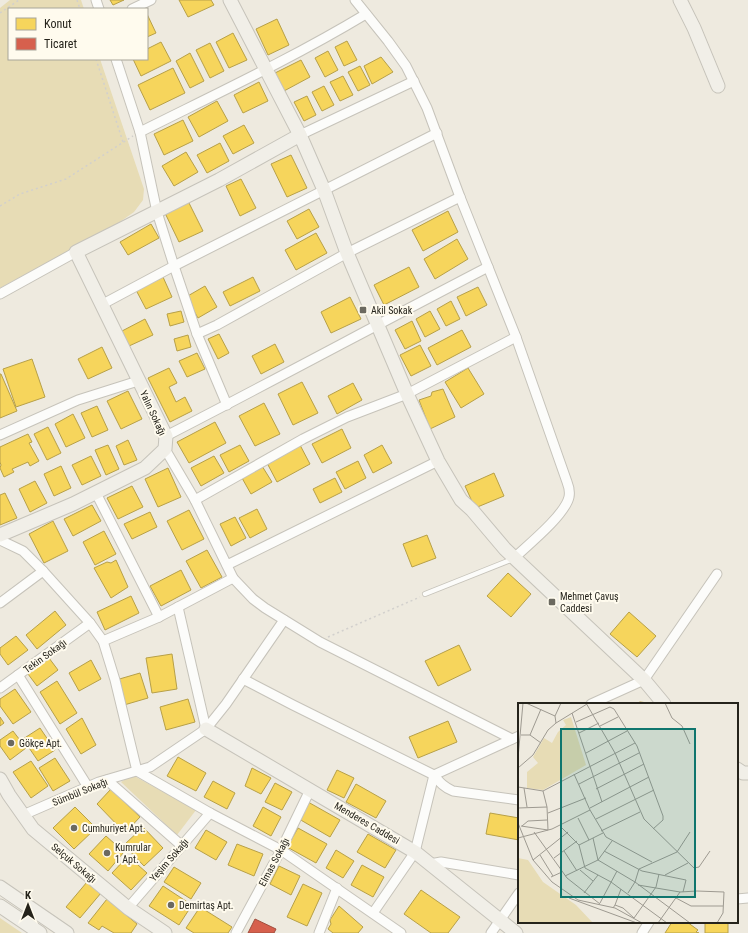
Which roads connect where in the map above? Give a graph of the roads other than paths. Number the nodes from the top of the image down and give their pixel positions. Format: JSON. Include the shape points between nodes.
{"nodes":[{"id":1,"x":151,"y":0,"type":"edge"},
{"id":2,"x":230,"y":0,"type":"edge"},
{"id":3,"x":355,"y":0,"type":"edge"},
{"id":4,"x":680,"y":0,"type":"edge"},
{"id":5,"x":134,"y":8,"type":"edge"},
{"id":6,"x":366,"y":14,"type":"junction"},
{"id":7,"x":116,"y":60,"type":"edge"},
{"id":8,"x":267,"y":70,"type":"junction"},
{"id":9,"x":414,"y":81,"type":"junction"},
{"id":10,"x":718,"y":86,"type":"dead end"},
{"id":11,"x":140,"y":132,"type":"junction"},
{"id":12,"x":437,"y":133,"type":"junction"},
{"id":13,"x":300,"y":135,"type":"junction"},
{"id":14,"x":324,"y":190,"type":"junction"},
{"id":15,"x":460,"y":197,"type":"junction"},
{"id":16,"x":157,"y":212,"type":"junction"},
{"id":17,"x":76,"y":252,"type":"junction"},
{"id":18,"x":347,"y":253,"type":"junction"},
{"id":19,"x":174,"y":266,"type":"junction"},
{"id":20,"x":488,"y":267,"type":"junction"},
{"id":21,"x":0,"y":294,"type":"edge"},
{"id":22,"x":101,"y":305,"type":"junction"},
{"id":23,"x":377,"y":324,"type":"junction"},
{"id":24,"x":196,"y":334,"type":"junction"},
{"id":25,"x":516,"y":337,"type":"junction"},
{"id":26,"x":138,"y":381,"type":"junction"},
{"id":27,"x":407,"y":394,"type":"junction"},
{"id":28,"x":227,"y":404,"type":"junction"},
{"id":29,"x":0,"y":435,"type":"edge"},
{"id":30,"x":165,"y":443,"type":"junction"},
{"id":31,"x":438,"y":461,"type":"junction"},
{"id":32,"x":96,"y":493,"type":"junction"},
{"id":33,"x":195,"y":500,"type":"junction"},
{"id":34,"x":0,"y":535,"type":"edge"},
{"id":35,"x":0,"y":540,"type":"edge"},
{"id":36,"x":514,"y":558,"type":"junction"},
{"id":37,"x":227,"y":566,"type":"junction"},
{"id":38,"x":43,"y":571,"type":"junction"},
{"id":39,"x":717,"y":574,"type":"dead end"},
{"id":40,"x":233,"y":578,"type":"junction"},
{"id":41,"x":425,"y":594,"type":"road end"},
{"id":42,"x":0,"y":603,"type":"edge"},
{"id":43,"x":178,"y":607,"type":"junction"},
{"id":44,"x":158,"y":617,"type":"junction"},
{"id":45,"x":284,"y":620,"type":"junction"},
{"id":46,"x":90,"y":623,"type":"junction"},
{"id":47,"x":102,"y":641,"type":"junction"},
{"id":48,"x":18,"y":675,"type":"junction"},
{"id":49,"x":243,"y":679,"type":"junction"},
{"id":50,"x":644,"y":680,"type":"junction"},
{"id":51,"x":0,"y":688,"type":"edge"},
{"id":52,"x":593,"y":703,"type":"edge"},
{"id":53,"x":663,"y":703,"type":"edge"},
{"id":54,"x":206,"y":729,"type":"junction"},
{"id":55,"x":515,"y":738,"type":"edge"},
{"id":56,"x":738,"y":770,"type":"edge"},
{"id":57,"x":137,"y":771,"type":"junction"},
{"id":58,"x":748,"y":772,"type":"edge"},
{"id":59,"x":434,"y":775,"type":"junction"},
{"id":60,"x":0,"y":779,"type":"edge"},
{"id":61,"x":107,"y":780,"type":"junction"},
{"id":62,"x":88,"y":787,"type":"junction"},
{"id":63,"x":310,"y":790,"type":"junction"},
{"id":64,"x":4,"y":796,"type":"edge"},
{"id":65,"x":518,"y":800,"type":"edge"},
{"id":66,"x":210,"y":813,"type":"junction"},
{"id":67,"x":24,"y":815,"type":"junction"},
{"id":68,"x":182,"y":846,"type":"junction"},
{"id":69,"x":281,"y":850,"type":"junction"},
{"id":70,"x":415,"y":852,"type":"junction"},
{"id":71,"x":430,"y":864,"type":"junction"},
{"id":72,"x":518,"y":875,"type":"edge"},
{"id":73,"x":0,"y":887,"type":"edge"},
{"id":74,"x":337,"y":888,"type":"junction"},
{"id":75,"x":518,"y":894,"type":"edge"},
{"id":76,"x":748,"y":898,"type":"edge"},
{"id":77,"x":738,"y":899,"type":"edge"},
{"id":78,"x":0,"y":906,"type":"edge"},
{"id":79,"x":128,"y":908,"type":"junction"},
{"id":80,"x":373,"y":913,"type":"junction"},
{"id":81,"x":500,"y":921,"type":"junction"},
{"id":82,"x":648,"y":923,"type":"edge"},
{"id":83,"x":40,"y":933,"type":"edge"},
{"id":84,"x":67,"y":933,"type":"edge"},
{"id":85,"x":165,"y":933,"type":"edge"},
{"id":86,"x":236,"y":933,"type":"edge"},
{"id":87,"x":319,"y":933,"type":"edge"},
{"id":88,"x":401,"y":933,"type":"edge"},
{"id":89,"x":491,"y":933,"type":"edge"},
{"id":90,"x":516,"y":933,"type":"edge"},
{"id":91,"x":642,"y":933,"type":"edge"}],
"edges":[{"from":1,"to":5,"type":"street"},
{"from":2,"to":8,"type":"street"},
{"from":3,"to":6,"type":"street"},
{"from":4,"to":10,"type":"street"},
{"from":6,"to":8,"type":"street"},
{"from":6,"to":9,"type":"street","via":[[406,66]]},
{"from":7,"to":11,"type":"street"},
{"from":8,"to":11,"type":"street"},
{"from":8,"to":13,"type":"street"},
{"from":9,"to":12,"type":"street"},
{"from":9,"to":13,"type":"street"},
{"from":11,"to":16,"type":"street"},
{"from":12,"to":14,"type":"street"},
{"from":12,"to":15,"type":"street"},
{"from":13,"to":14,"type":"street"},
{"from":13,"to":16,"type":"street"},
{"from":14,"to":18,"type":"street"},
{"from":14,"to":19,"type":"street"},
{"from":15,"to":18,"type":"street"},
{"from":15,"to":20,"type":"street"},
{"from":16,"to":17,"type":"street"},
{"from":16,"to":19,"type":"street"},
{"from":17,"to":21,"type":"street"},
{"from":17,"to":22,"type":"street","name":"Yalın Sokağı"},
{"from":18,"to":23,"type":"street"},
{"from":18,"to":24,"type":"street"},
{"from":19,"to":22,"type":"street"},
{"from":19,"to":24,"type":"street"},
{"from":20,"to":23,"type":"street"},
{"from":20,"to":25,"type":"street"},
{"from":22,"to":26,"type":"street","name":"Yalın Sokağı"},
{"from":23,"to":27,"type":"street"},
{"from":23,"to":28,"type":"street"},
{"from":24,"to":28,"type":"street"},
{"from":25,"to":27,"type":"street"},
{"from":25,"to":36,"type":"street","via":[[569,489],[569,497],[566,505],[550,524]]},
{"from":26,"to":29,"type":"street","via":[[78,400]]},
{"from":26,"to":30,"type":"street","name":"Yalın Sokağı"},
{"from":27,"to":31,"type":"street"},
{"from":27,"to":33,"type":"street","via":[[347,417]]},
{"from":28,"to":30,"type":"street"},
{"from":30,"to":32,"type":"street","name":"Yalın Sokağı","via":[[145,468]]},
{"from":30,"to":33,"type":"street"},
{"from":31,"to":36,"type":"street","via":[[461,500]]},
{"from":31,"to":37,"type":"street"},
{"from":32,"to":34,"type":"street","name":"Yalın Sokağı"},
{"from":32,"to":44,"type":"street"},
{"from":33,"to":37,"type":"street"},
{"from":35,"to":38,"type":"street","via":[[23,551]]},
{"from":36,"to":41,"type":"lane"},
{"from":36,"to":50,"type":"street"},
{"from":37,"to":40,"type":"street"},
{"from":38,"to":42,"type":"street"},
{"from":38,"to":46,"type":"street"},
{"from":39,"to":50,"type":"street"},
{"from":40,"to":43,"type":"street"},
{"from":40,"to":45,"type":"street","via":[[253,599]]},
{"from":43,"to":44,"type":"street"},
{"from":43,"to":54,"type":"street"},
{"from":44,"to":47,"type":"street"},
{"from":45,"to":49,"type":"street","name":"Sümbül Sokağı"},
{"from":45,"to":55,"type":"street","via":[[320,642]]},
{"from":46,"to":47,"type":"street"},
{"from":46,"to":48,"type":"street","name":"Tekin Sokağı"},
{"from":47,"to":57,"type":"street","via":[[115,680]]},
{"from":48,"to":51,"type":"street","name":"Tekin Sokağı"},
{"from":48,"to":62,"type":"street"},
{"from":49,"to":54,"type":"street","name":"Sümbül Sokağı"},
{"from":49,"to":59,"type":"street"},
{"from":50,"to":52,"type":"street"},
{"from":50,"to":53,"type":"street"},
{"from":54,"to":57,"type":"street","name":"Sümbül Sokağı","via":[[150,767]]},
{"from":54,"to":63,"type":"street","name":"Menderes Caddesi"},
{"from":55,"to":59,"type":"street"},
{"from":56,"to":58,"type":"street","via":[[743,773]]},
{"from":57,"to":61,"type":"street","name":"Sümbül Sokağı"},
{"from":57,"to":66,"type":"street"},
{"from":59,"to":65,"type":"street","via":[[440,784],[453,791]]},
{"from":59,"to":70,"type":"street"},
{"from":60,"to":64,"type":"street","name":"Selçuk Sokağı"},
{"from":61,"to":62,"type":"street","name":"Sümbül Sokağı"},
{"from":61,"to":68,"type":"street"},
{"from":62,"to":67,"type":"street","name":"Sümbül Sokağı"},
{"from":63,"to":69,"type":"street","name":"Elmas Sokağı"},
{"from":63,"to":70,"type":"street","name":"Menderes Caddesi"},
{"from":64,"to":67,"type":"street","name":"Selçuk Sokağı"},
{"from":66,"to":68,"type":"street","name":"Yeşim Sokağı"},
{"from":66,"to":69,"type":"street"},
{"from":67,"to":79,"type":"street","name":"Selçuk Sokağı","via":[[33,829]]},
{"from":68,"to":79,"type":"street","name":"Yeşim Sokağı"},
{"from":69,"to":74,"type":"street"},
{"from":69,"to":86,"type":"street","name":"Elmas Sokağı"},
{"from":70,"to":71,"type":"street","name":"Menderes Caddesi"},
{"from":70,"to":80,"type":"street"},
{"from":71,"to":72,"type":"street","via":[[441,862]]},
{"from":71,"to":81,"type":"street","name":"Menderes Caddesi"},
{"from":73,"to":84,"type":"street"},
{"from":74,"to":80,"type":"street"},
{"from":74,"to":87,"type":"street"},
{"from":75,"to":81,"type":"street"},
{"from":76,"to":77,"type":"street"},
{"from":78,"to":83,"type":"street"},
{"from":79,"to":85,"type":"street","name":"Selçuk Sokağı"},
{"from":80,"to":88,"type":"street"},
{"from":81,"to":89,"type":"street"},
{"from":81,"to":90,"type":"street","name":"Menderes Caddesi"},
{"from":82,"to":91,"type":"street"}]}
